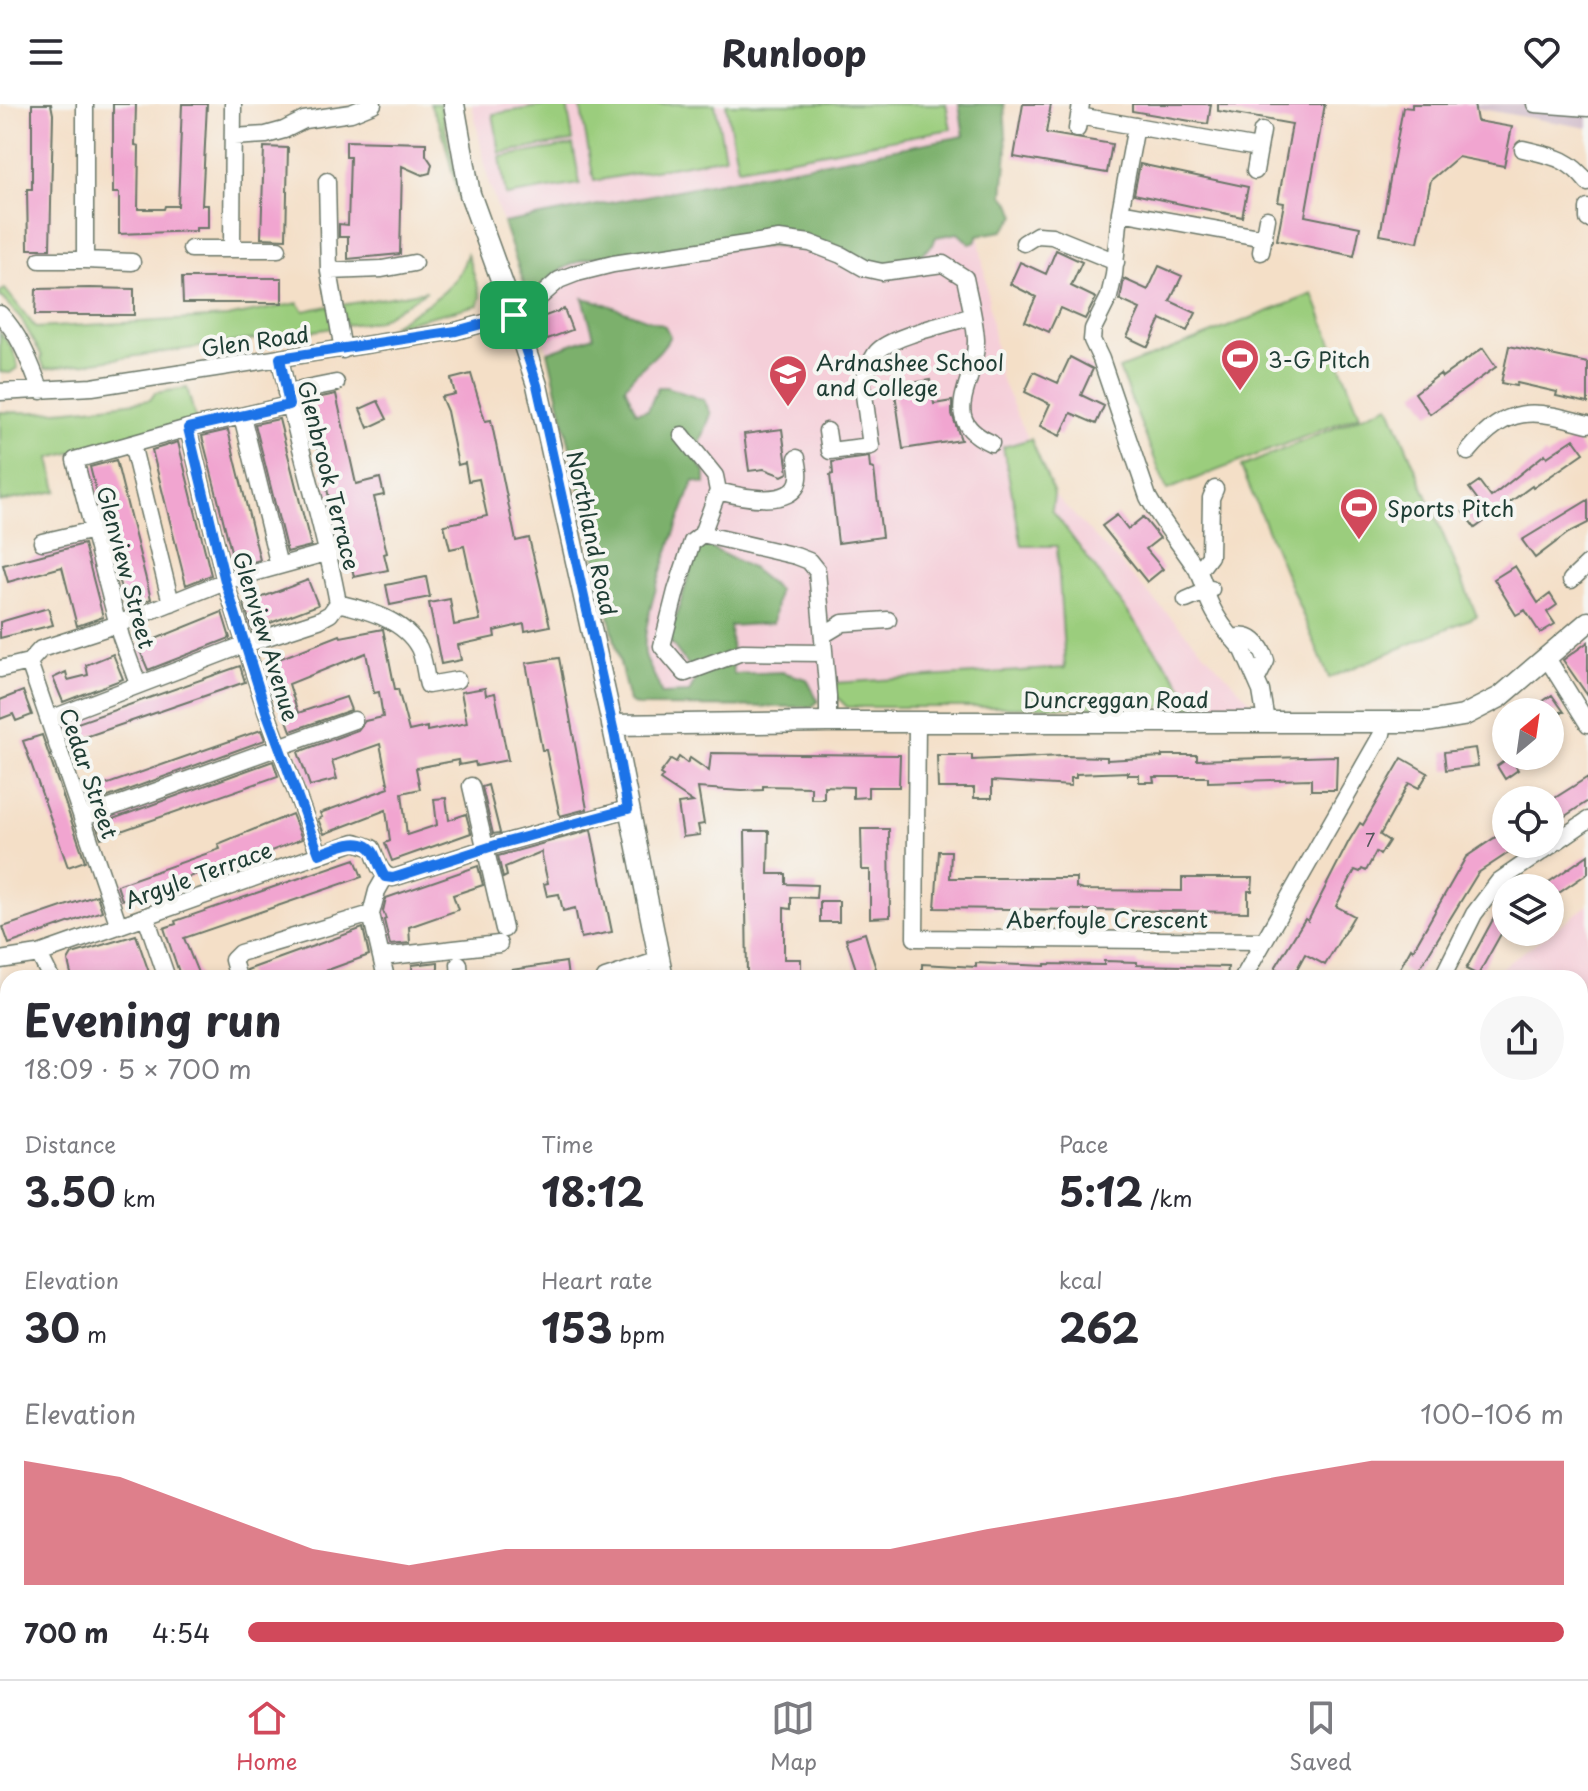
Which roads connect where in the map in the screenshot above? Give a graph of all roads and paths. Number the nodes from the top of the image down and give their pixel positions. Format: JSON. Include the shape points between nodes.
{"nodes":[{"id":1,"x":85,"y":104,"type":"edge"},
{"id":2,"x":233,"y":104,"type":"edge"},
{"id":3,"x":373,"y":104,"type":"edge"},
{"id":4,"x":454,"y":104,"type":"edge"},
{"id":5,"x":1535,"y":104,"type":"edge"},
{"id":6,"x":1588,"y":108,"type":"edge"},
{"id":7,"x":1079,"y":116,"type":"edge"},
{"id":8,"x":1136,"y":126,"type":"junction"},
{"id":9,"x":1262,"y":131,"type":"dead end"},
{"id":10,"x":233,"y":137,"type":"junction"},
{"id":11,"x":1258,"y":148,"type":"junction"},
{"id":12,"x":1523,"y":149,"type":"dead end"},
{"id":13,"x":1255,"y":171,"type":"dead end"},
{"id":14,"x":327,"y":181,"type":"dead end"},
{"id":15,"x":1588,"y":183,"type":"edge"},
{"id":16,"x":1588,"y":208,"type":"edge"},
{"id":17,"x":1120,"y":212,"type":"junction"},
{"id":18,"x":1267,"y":219,"type":"dead end"},
{"id":19,"x":1588,"y":219,"type":"edge"},
{"id":20,"x":1024,"y":243,"type":"dead end"},
{"id":21,"x":232,"y":248,"type":"junction"},
{"id":22,"x":191,"y":249,"type":"dead end"},
{"id":23,"x":278,"y":249,"type":"dead end"},
{"id":24,"x":40,"y":260,"type":"dead end"},
{"id":25,"x":85,"y":260,"type":"junction"},
{"id":26,"x":132,"y":262,"type":"dead end"},
{"id":27,"x":1116,"y":262,"type":"junction"},
{"id":28,"x":414,"y":263,"type":"dead end"},
{"id":29,"x":329,"y":271,"type":"junction"},
{"id":30,"x":0,"y":314,"type":"edge"},
{"id":31,"x":514,"y":315,"type":"junction"},
{"id":32,"x":972,"y":316,"type":"junction"},
{"id":33,"x":343,"y":350,"type":"junction"},
{"id":34,"x":280,"y":358,"type":"junction"},
{"id":35,"x":336,"y":383,"type":"dead end"},
{"id":36,"x":41,"y":391,"type":"junction"},
{"id":37,"x":0,"y":392,"type":"edge"},
{"id":38,"x":288,"y":399,"type":"junction"},
{"id":39,"x":242,"y":416,"type":"junction"},
{"id":40,"x":1588,"y":424,"type":"edge"},
{"id":41,"x":188,"y":428,"type":"junction"},
{"id":42,"x":827,"y":431,"type":"dead end"},
{"id":43,"x":682,"y":435,"type":"dead end"},
{"id":44,"x":991,"y":443,"type":"dead end"},
{"id":45,"x":132,"y":444,"type":"junction"},
{"id":46,"x":1468,"y":452,"type":"dead end"},
{"id":47,"x":797,"y":458,"type":"dead end"},
{"id":48,"x":1215,"y":489,"type":"dead end"},
{"id":49,"x":718,"y":491,"type":"junction"},
{"id":50,"x":94,"y":530,"type":"junction"},
{"id":51,"x":702,"y":534,"type":"junction"},
{"id":52,"x":42,"y":542,"type":"dead end"},
{"id":53,"x":329,"y":552,"type":"junction"},
{"id":54,"x":1588,"y":564,"type":"edge"},
{"id":55,"x":279,"y":566,"type":"junction"},
{"id":56,"x":1571,"y":580,"type":"dead end"},
{"id":57,"x":225,"y":581,"type":"junction"},
{"id":58,"x":1205,"y":583,"type":"junction"},
{"id":59,"x":1186,"y":600,"type":"dead end"},
{"id":60,"x":171,"y":603,"type":"junction"},
{"id":61,"x":338,"y":603,"type":"junction"},
{"id":62,"x":888,"y":620,"type":"dead end"},
{"id":63,"x":1588,"y":622,"type":"edge"},
{"id":64,"x":118,"y":624,"type":"junction"},
{"id":65,"x":823,"y":635,"type":"junction"},
{"id":66,"x":246,"y":644,"type":"junction"},
{"id":67,"x":824,"y":653,"type":"junction"},
{"id":68,"x":1547,"y":658,"type":"junction"},
{"id":69,"x":29,"y":662,"type":"junction"},
{"id":70,"x":0,"y":669,"type":"edge"},
{"id":71,"x":457,"y":680,"type":"dead end"},
{"id":72,"x":138,"y":684,"type":"junction"},
{"id":73,"x":50,"y":719,"type":"junction"},
{"id":74,"x":354,"y":720,"type":"dead end"},
{"id":75,"x":1266,"y":721,"type":"junction"},
{"id":76,"x":828,"y":722,"type":"junction"},
{"id":77,"x":917,"y":722,"type":"junction"},
{"id":78,"x":1384,"y":723,"type":"junction"},
{"id":79,"x":1588,"y":724,"type":"edge"},
{"id":80,"x":612,"y":725,"type":"junction"},
{"id":81,"x":280,"y":748,"type":"junction"},
{"id":82,"x":471,"y":786,"type":"dead end"},
{"id":83,"x":628,"y":809,"type":"junction"},
{"id":84,"x":82,"y":818,"type":"junction"},
{"id":85,"x":1588,"y":820,"type":"edge"},
{"id":86,"x":484,"y":848,"type":"junction"},
{"id":87,"x":319,"y":854,"type":"junction"},
{"id":88,"x":385,"y":877,"type":"junction"},
{"id":89,"x":371,"y":914,"type":"junction"},
{"id":90,"x":146,"y":917,"type":"junction"},
{"id":91,"x":119,"y":926,"type":"junction"},
{"id":92,"x":1264,"y":941,"type":"junction"},
{"id":93,"x":39,"y":954,"type":"junction"},
{"id":94,"x":382,"y":957,"type":"junction"},
{"id":95,"x":0,"y":960,"type":"edge"},
{"id":96,"x":661,"y":969,"type":"edge"},
{"id":97,"x":47,"y":970,"type":"edge"},
{"id":98,"x":164,"y":970,"type":"edge"},
{"id":99,"x":236,"y":970,"type":"edge"},
{"id":100,"x":384,"y":970,"type":"edge"},
{"id":101,"x":1248,"y":970,"type":"edge"},
{"id":102,"x":1446,"y":970,"type":"edge"}],
"edges":[{"from":1,"to":25,"type":"street"},
{"from":2,"to":10,"type":"street"},
{"from":3,"to":10,"type":"street","via":[[266,135]]},
{"from":4,"to":31,"type":"main road","name":"Northland Road","via":[[470,194]]},
{"from":5,"to":6,"type":"street"},
{"from":7,"to":8,"type":"street"},
{"from":8,"to":11,"type":"street"},
{"from":8,"to":17,"type":"street"},
{"from":9,"to":11,"type":"street"},
{"from":10,"to":21,"type":"street"},
{"from":11,"to":13,"type":"street"},
{"from":12,"to":15,"type":"street","via":[[1566,161]]},
{"from":14,"to":29,"type":"street"},
{"from":16,"to":19,"type":"street"},
{"from":17,"to":18,"type":"street","via":[[1263,245]]},
{"from":17,"to":27,"type":"street"},
{"from":20,"to":27,"type":"street","via":[[1037,235],[1052,236]]},
{"from":21,"to":22,"type":"street"},
{"from":21,"to":23,"type":"street"},
{"from":24,"to":25,"type":"street"},
{"from":25,"to":26,"type":"street"},
{"from":27,"to":58,"type":"street","via":[[1092,340],[1148,497]]},
{"from":28,"to":29,"type":"street"},
{"from":29,"to":33,"type":"street"},
{"from":30,"to":36,"type":"street","via":[[28,356]]},
{"from":31,"to":32,"type":"street","via":[[559,280],[577,273],[779,239],[810,243],[882,272],[943,264],[965,278]]},
{"from":31,"to":33,"type":"street","name":"Glen Road","via":[[456,331]]},
{"from":31,"to":80,"type":"main road","name":"Northland Road","via":[[537,385]]},
{"from":32,"to":42,"type":"street","via":[[895,340],[873,356],[862,380],[871,446],[830,451]]},
{"from":32,"to":44,"type":"street","via":[[974,367],[962,395],[962,413],[966,428]]},
{"from":33,"to":34,"type":"street","name":"Glen Road"},
{"from":34,"to":36,"type":"street","name":"Glen Road"},
{"from":34,"to":38,"type":"street","name":"Glenbrook Terrace"},
{"from":35,"to":38,"type":"street"},
{"from":36,"to":37,"type":"street","name":"Glen Road"},
{"from":38,"to":39,"type":"street"},
{"from":38,"to":53,"type":"street","name":"Glenbrook Terrace"},
{"from":39,"to":41,"type":"street"},
{"from":39,"to":55,"type":"street"},
{"from":40,"to":46,"type":"street","via":[[1518,413]]},
{"from":41,"to":45,"type":"street"},
{"from":41,"to":57,"type":"street","name":"Glenview Avenue"},
{"from":43,"to":49,"type":"street","via":[[715,476]]},
{"from":45,"to":50,"type":"street","name":"Glenview Street","via":[[75,460]]},
{"from":45,"to":60,"type":"street"},
{"from":47,"to":49,"type":"street","via":[[800,479],[793,490],[773,498]]},
{"from":48,"to":58,"type":"street"},
{"from":49,"to":51,"type":"street"},
{"from":50,"to":52,"type":"street"},
{"from":50,"to":64,"type":"street","name":"Glenview Street"},
{"from":51,"to":65,"type":"street","via":[[809,561],[817,571]]},
{"from":51,"to":67,"type":"street","via":[[692,542],[662,646],[685,673],[742,652]]},
{"from":53,"to":55,"type":"street"},
{"from":53,"to":61,"type":"street","name":"Glenbrook Terrace"},
{"from":54,"to":56,"type":"street"},
{"from":55,"to":57,"type":"street"},
{"from":57,"to":60,"type":"street"},
{"from":57,"to":66,"type":"street","name":"Glenview Avenue"},
{"from":58,"to":59,"type":"street"},
{"from":58,"to":75,"type":"street","via":[[1210,602],[1257,679]]},
{"from":60,"to":64,"type":"street"},
{"from":61,"to":66,"type":"street","via":[[319,620]]},
{"from":61,"to":71,"type":"street","via":[[370,611],[410,636],[420,650],[428,685]]},
{"from":62,"to":65,"type":"street","via":[[843,623]]},
{"from":63,"to":68,"type":"main road","name":"Duncreggan Road"},
{"from":64,"to":69,"type":"street","via":[[41,649]]},
{"from":64,"to":72,"type":"street","name":"Glenview Street"},
{"from":65,"to":67,"type":"street"},
{"from":66,"to":72,"type":"street"},
{"from":66,"to":81,"type":"street","name":"Glenview Avenue"},
{"from":67,"to":76,"type":"street"},
{"from":68,"to":78,"type":"main road","name":"Duncreggan Road","via":[[1500,697],[1463,716]]},
{"from":68,"to":79,"type":"street"},
{"from":69,"to":70,"type":"street"},
{"from":69,"to":73,"type":"street","name":"Cedar Street"},
{"from":72,"to":73,"type":"street"},
{"from":73,"to":84,"type":"street","name":"Cedar Street"},
{"from":74,"to":81,"type":"street"},
{"from":75,"to":77,"type":"main road","name":"Duncreggan Road"},
{"from":75,"to":78,"type":"main road","name":"Duncreggan Road"},
{"from":76,"to":77,"type":"main road","name":"Duncreggan Road"},
{"from":76,"to":80,"type":"main road","name":"Duncreggan Road"},
{"from":77,"to":92,"type":"street","name":"Aberfoyle Crescent","via":[[915,938]]},
{"from":78,"to":92,"type":"street"},
{"from":80,"to":83,"type":"main road","name":"Northland Road"},
{"from":81,"to":84,"type":"street"},
{"from":81,"to":87,"type":"street","name":"Glenview Avenue"},
{"from":82,"to":86,"type":"street"},
{"from":83,"to":86,"type":"street"},
{"from":83,"to":96,"type":"main road","name":"Northland Road"},
{"from":84,"to":91,"type":"street","name":"Cedar Street"},
{"from":85,"to":102,"type":"street","via":[[1499,881],[1474,914]]},
{"from":86,"to":88,"type":"street"},
{"from":86,"to":94,"type":"street","via":[[501,936]]},
{"from":87,"to":88,"type":"street","name":"Argyle Terrace","via":[[355,842],[372,848]]},
{"from":87,"to":90,"type":"street","name":"Argyle Terrace"},
{"from":88,"to":89,"type":"street"},
{"from":89,"to":94,"type":"street"},
{"from":89,"to":99,"type":"street","via":[[240,953],[233,960]]},
{"from":90,"to":91,"type":"street","name":"Argyle Terrace"},
{"from":90,"to":98,"type":"street"},
{"from":91,"to":93,"type":"street","name":"Argyle Terrace"},
{"from":92,"to":101,"type":"street"},
{"from":93,"to":95,"type":"street","name":"Argyle Terrace"},
{"from":93,"to":97,"type":"street"},
{"from":94,"to":100,"type":"street"}]}
